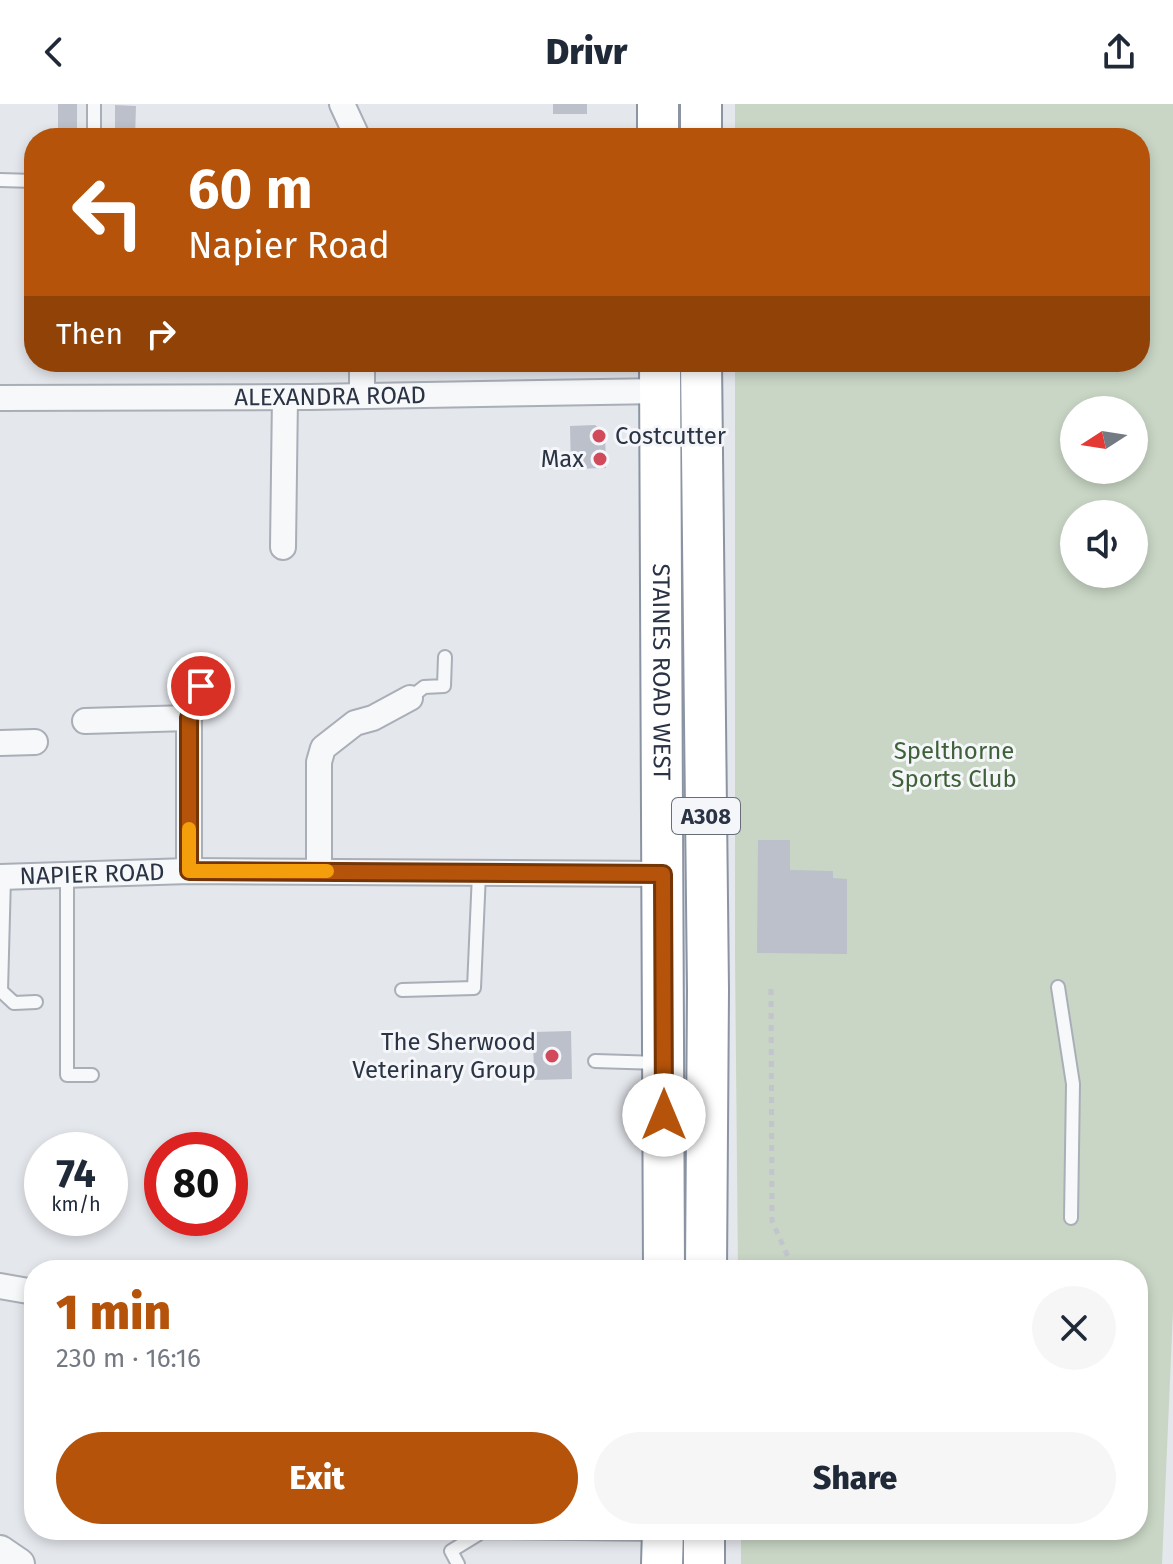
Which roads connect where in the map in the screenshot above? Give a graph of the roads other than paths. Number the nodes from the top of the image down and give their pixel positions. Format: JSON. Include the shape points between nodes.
{"nodes":[{"id":1,"x":94,"y":104,"type":"edge"},
{"id":2,"x":342,"y":104,"type":"edge"},
{"id":3,"x":658,"y":104,"type":"edge"},
{"id":4,"x":701,"y":104,"type":"edge"},
{"id":5,"x":94,"y":128,"type":"edge"},
{"id":6,"x":353,"y":128,"type":"edge"},
{"id":7,"x":658,"y":128,"type":"edge"},
{"id":8,"x":701,"y":128,"type":"edge"},
{"id":9,"x":0,"y":180,"type":"edge"},
{"id":10,"x":24,"y":181,"type":"edge"},
{"id":11,"x":362,"y":372,"type":"edge"},
{"id":12,"x":701,"y":372,"type":"edge"},
{"id":13,"x":660,"y":376,"type":"edge"},
{"id":14,"x":362,"y":396,"type":"junction"},
{"id":15,"x":285,"y":397,"type":"junction"},
{"id":16,"x":0,"y":398,"type":"edge"},
{"id":17,"x":283,"y":547,"type":"dead end"},
{"id":18,"x":445,"y":657,"type":"dead end"},
{"id":19,"x":201,"y":686,"type":"dead end"},
{"id":20,"x":410,"y":698,"type":"joint"},
{"id":21,"x":189,"y":718,"type":"junction"},
{"id":22,"x":85,"y":721,"type":"dead end"},
{"id":23,"x":35,"y":742,"type":"dead end"},
{"id":24,"x":0,"y":743,"type":"edge"},
{"id":25,"x":189,"y":871,"type":"junction"},
{"id":26,"x":319,"y":871,"type":"junction"},
{"id":27,"x":479,"y":873,"type":"junction"},
{"id":28,"x":663,"y":874,"type":"junction"},
{"id":29,"x":67,"y":876,"type":"junction"},
{"id":30,"x":2,"y":877,"type":"edge"},
{"id":31,"x":1058,"y":987,"type":"dead end"},
{"id":32,"x":402,"y":990,"type":"dead end"},
{"id":33,"x":36,"y":1002,"type":"dead end"},
{"id":34,"x":595,"y":1061,"type":"dead end"},
{"id":35,"x":664,"y":1063,"type":"junction"},
{"id":36,"x":92,"y":1075,"type":"dead end"},
{"id":37,"x":1071,"y":1218,"type":"dead end"},
{"id":38,"x":664,"y":1260,"type":"edge"},
{"id":39,"x":706,"y":1260,"type":"edge"},
{"id":40,"x":0,"y":1286,"type":"edge"},
{"id":41,"x":24,"y":1290,"type":"edge"},
{"id":42,"x":469,"y":1540,"type":"edge"},
{"id":43,"x":613,"y":1540,"type":"edge"},
{"id":44,"x":704,"y":1540,"type":"edge"},
{"id":45,"x":662,"y":1543,"type":"edge"},
{"id":46,"x":0,"y":1551,"type":"edge"},
{"id":47,"x":19,"y":1564,"type":"edge"},
{"id":48,"x":458,"y":1564,"type":"edge"},
{"id":49,"x":704,"y":1564,"type":"edge"}],
"edges":[{"from":1,"to":5,"type":"lane"},
{"from":2,"to":6,"type":"street"},
{"from":3,"to":7,"type":"highway"},
{"from":4,"to":8,"type":"highway"},
{"from":9,"to":10,"type":"lane"},
{"from":11,"to":14,"type":"street"},
{"from":12,"to":39,"type":"highway","number":"A308"},
{"from":13,"to":14,"type":"street","name":"ALEXANDRA ROAD"},
{"from":13,"to":28,"type":"highway","name":"STAINES ROAD WEST","number":"A308"},
{"from":14,"to":15,"type":"street","name":"ALEXANDRA ROAD"},
{"from":15,"to":16,"type":"street","name":"ALEXANDRA ROAD"},
{"from":15,"to":17,"type":"street"},
{"from":18,"to":20,"type":"lane","via":[[444,686],[424,687]]},
{"from":19,"to":21,"type":"street"},
{"from":20,"to":26,"type":"street","via":[[355,723],[323,748]]},
{"from":21,"to":22,"type":"street"},
{"from":21,"to":25,"type":"street"},
{"from":23,"to":24,"type":"street"},
{"from":25,"to":26,"type":"street","name":"NAPIER ROAD"},
{"from":25,"to":29,"type":"street","name":"NAPIER ROAD"},
{"from":26,"to":27,"type":"street","name":"NAPIER ROAD"},
{"from":27,"to":28,"type":"street","name":"NAPIER ROAD"},
{"from":27,"to":32,"type":"lane","via":[[474,988]]},
{"from":28,"to":35,"type":"highway","name":"STAINES ROAD WEST","number":"A308"},
{"from":29,"to":30,"type":"street","name":"NAPIER ROAD"},
{"from":29,"to":36,"type":"lane","via":[[67,1075]]},
{"from":30,"to":33,"type":"lane","via":[[1,991],[14,1003]]},
{"from":31,"to":37,"type":"lane","via":[[1073,1084]]},
{"from":34,"to":35,"type":"lane"},
{"from":35,"to":38,"type":"highway","name":"STAINES ROAD WEST","number":"A308"},
{"from":40,"to":41,"type":"street"},
{"from":42,"to":48,"type":"lane","via":[[451,1551]]},
{"from":43,"to":45,"type":"lane"},
{"from":44,"to":49,"type":"highway"},
{"from":46,"to":47,"type":"street"}]}
